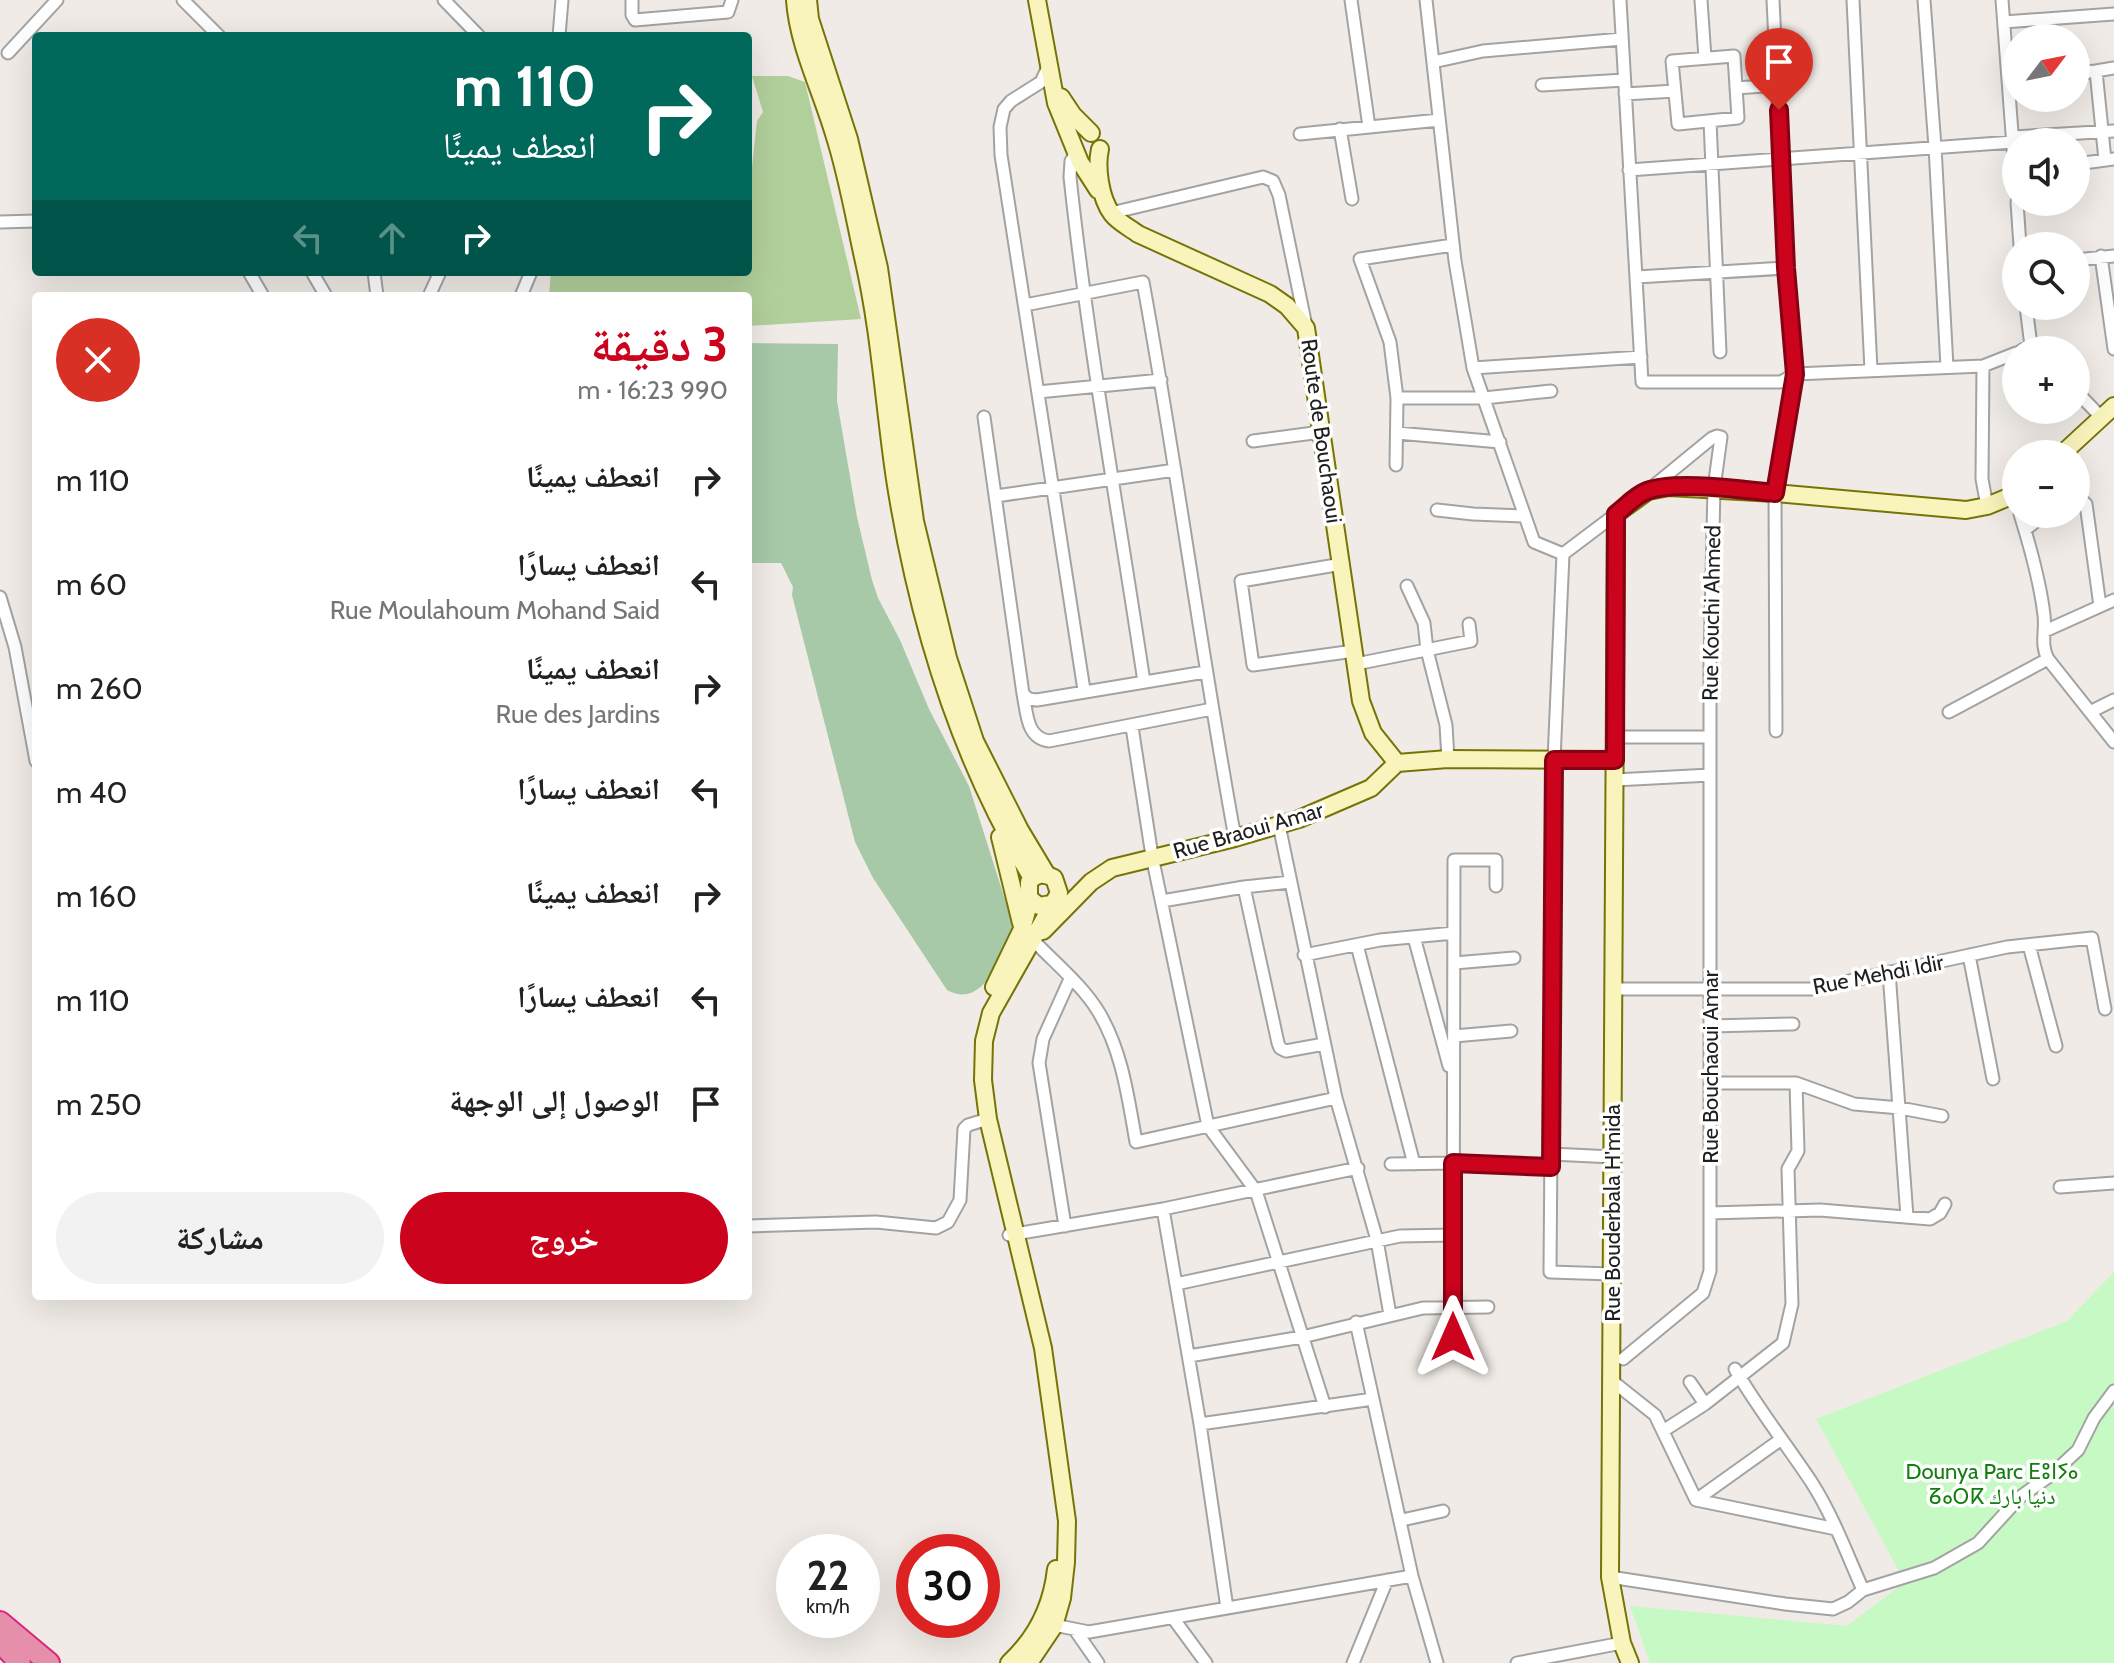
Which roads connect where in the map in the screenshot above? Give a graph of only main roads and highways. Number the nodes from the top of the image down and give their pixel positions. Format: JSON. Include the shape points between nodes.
{"nodes":[{"id":1,"x":795,"y":0,"type":"edge"},
{"id":2,"x":808,"y":0,"type":"edge"},
{"id":3,"x":1037,"y":0,"type":"edge"},
{"id":4,"x":1049,"y":66,"type":"junction"},
{"id":5,"x":1091,"y":133,"type":"junction"},
{"id":6,"x":1100,"y":149,"type":"junction"},
{"id":7,"x":1077,"y":151,"type":"junction"},
{"id":8,"x":1109,"y":208,"type":"junction"},
{"id":9,"x":2108,"y":412,"type":"edge"},
{"id":10,"x":2077,"y":440,"type":"edge"},
{"id":11,"x":2002,"y":502,"type":"edge"},
{"id":12,"x":1615,"y":760,"type":"junction"},
{"id":13,"x":1397,"y":763,"type":"junction"},
{"id":14,"x":984,"y":790,"type":"junction"},
{"id":15,"x":1042,"y":876,"type":"junction"},
{"id":16,"x":1091,"y":882,"type":"junction"},
{"id":17,"x":1030,"y":900,"type":"junction"},
{"id":18,"x":1051,"y":904,"type":"junction"},
{"id":19,"x":1022,"y":929,"type":"junction"},
{"id":20,"x":1021,"y":962,"type":"junction"},
{"id":21,"x":985,"y":1120,"type":"junction"},
{"id":22,"x":0,"y":1622,"type":"edge"},
{"id":23,"x":1048,"y":1623,"type":"junction"},
{"id":24,"x":0,"y":1642,"type":"edge"},
{"id":25,"x":20,"y":1663,"type":"edge"},
{"id":26,"x":49,"y":1663,"type":"edge"},
{"id":27,"x":1009,"y":1663,"type":"edge"},
{"id":28,"x":1029,"y":1663,"type":"edge"},
{"id":29,"x":1630,"y":1663,"type":"edge"}],
"edges":[{"from":1,"to":14,"type":"main road","via":[[867,271],[912,568],[946,695]]},
{"from":2,"to":15,"type":"main road","via":[[876,254],[915,521],[948,658],[975,741]]},
{"from":3,"to":4,"type":"main road"},
{"from":4,"to":5,"type":"main road","via":[[1065,103]]},
{"from":4,"to":7,"type":"main road","via":[[1056,103]]},
{"from":5,"to":6,"type":"main road"},
{"from":5,"to":7,"type":"main road","via":[[1078,138]]},
{"from":6,"to":7,"type":"main road","via":[[1091,158]]},
{"from":6,"to":8,"type":"main road","via":[[1097,160]]},
{"from":7,"to":8,"type":"main road"},
{"from":8,"to":13,"type":"main road","name":"Route de Bouchaoui","via":[[1138,234],[1270,294],[1306,328],[1361,701],[1373,733]]},
{"from":9,"to":10,"type":"main road"},
{"from":11,"to":12,"type":"main road","name":"Rue Bouderbala H'mida","via":[[1966,510],[1714,488],[1648,491],[1616,514]]},
{"from":12,"to":13,"type":"main road"},
{"from":12,"to":29,"type":"main road","name":"Rue Bouderbala H'mida","via":[[1610,1577]]},
{"from":13,"to":16,"type":"main road","name":"Rue Braoui Amar","via":[[1371,788],[1299,819],[1112,868]]},
{"from":14,"to":15,"type":"main road"},
{"from":14,"to":19,"type":"main road"},
{"from":15,"to":16,"type":"main road"},
{"from":15,"to":17,"type":"main road","via":[[1027,888]]},
{"from":15,"to":18,"type":"main road","via":[[1059,888]]},
{"from":16,"to":18,"type":"main road","name":"Rue Braoui Amar"},
{"from":16,"to":20,"type":"main road","via":[[1049,923]]},
{"from":17,"to":18,"type":"main road","via":[[1039,906]]},
{"from":17,"to":19,"type":"main road"},
{"from":18,"to":20,"type":"main road"},
{"from":19,"to":21,"type":"main road","via":[[975,1031],[972,1056]]},
{"from":20,"to":21,"type":"main road","via":[[991,1013],[984,1041]]},
{"from":21,"to":23,"type":"main road","via":[[1043,1348],[1067,1521],[1062,1598]]},
{"from":22,"to":26,"type":"highway"},
{"from":23,"to":27,"type":"main road"},
{"from":23,"to":28,"type":"main road"},
{"from":24,"to":25,"type":"highway"}]}
